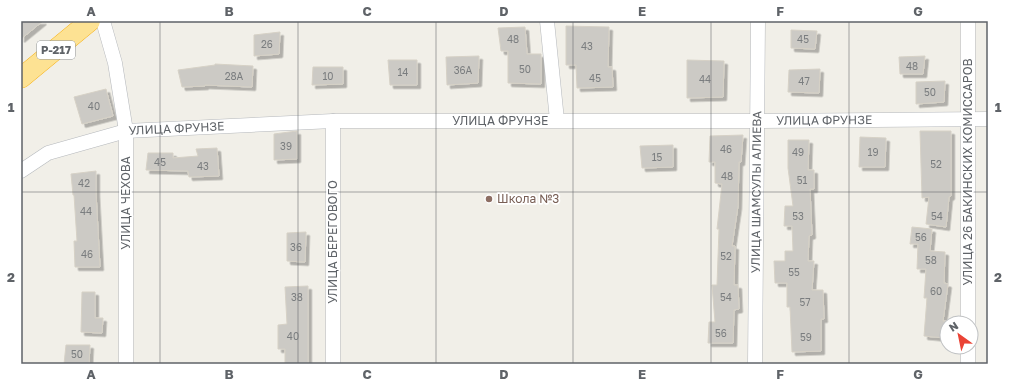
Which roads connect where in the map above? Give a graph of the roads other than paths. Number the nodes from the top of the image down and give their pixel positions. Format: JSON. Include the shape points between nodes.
{"nodes":[{"id":1,"x":90,"y":21,"type":"edge"},
{"id":2,"x":103,"y":21,"type":"edge"},
{"id":3,"x":548,"y":21,"type":"edge"},
{"id":4,"x":758,"y":21,"type":"edge"},
{"id":5,"x":968,"y":21,"type":"edge"},
{"id":6,"x":21,"y":78,"type":"edge"},
{"id":7,"x":968,"y":118,"type":"junction"},
{"id":8,"x":988,"y":119,"type":"edge"},
{"id":9,"x":557,"y":120,"type":"junction"},
{"id":10,"x":333,"y":121,"type":"junction"},
{"id":11,"x":757,"y":121,"type":"junction"},
{"id":12,"x":126,"y":131,"type":"junction"},
{"id":13,"x":21,"y":171,"type":"edge"},
{"id":14,"x":968,"y":315,"type":"edge"},
{"id":15,"x":126,"y":364,"type":"edge"},
{"id":16,"x":333,"y":364,"type":"edge"},
{"id":17,"x":756,"y":364,"type":"edge"}],
"edges":[{"from":1,"to":6,"type":"highway","number":"Р-217"},
{"from":2,"to":12,"type":"street","name":"УЛИЦА ЧЕХОВА","via":[[115,63]]},
{"from":3,"to":9,"type":"street"},
{"from":4,"to":11,"type":"street","name":"УЛИЦА ШАМСУЛЫ АЛИЕВА"},
{"from":5,"to":7,"type":"street","name":"УЛИЦА 26 БАКИНСКИХ КОМИССАРОВ"},
{"from":7,"to":8,"type":"street","name":"УЛИЦА ФРУНЗЕ"},
{"from":7,"to":11,"type":"street","name":"УЛИЦА ФРУНЗЕ"},
{"from":7,"to":14,"type":"street","name":"УЛИЦА 26 БАКИНСКИХ КОМИССАРОВ"},
{"from":9,"to":10,"type":"street","name":"УЛИЦА ФРУНЗЕ"},
{"from":9,"to":11,"type":"street","name":"УЛИЦА ФРУНЗЕ"},
{"from":10,"to":12,"type":"street","name":"УЛИЦА ФРУНЗЕ"},
{"from":10,"to":16,"type":"street","name":"УЛИЦА БЕРЕГОВОГО"},
{"from":11,"to":17,"type":"street","name":"УЛИЦА ШАМСУЛЫ АЛИЕВА"},
{"from":12,"to":13,"type":"street","name":"УЛИЦА ФРУНЗЕ","via":[[48,153]]},
{"from":12,"to":15,"type":"street","name":"УЛИЦА ЧЕХОВА"}]}
